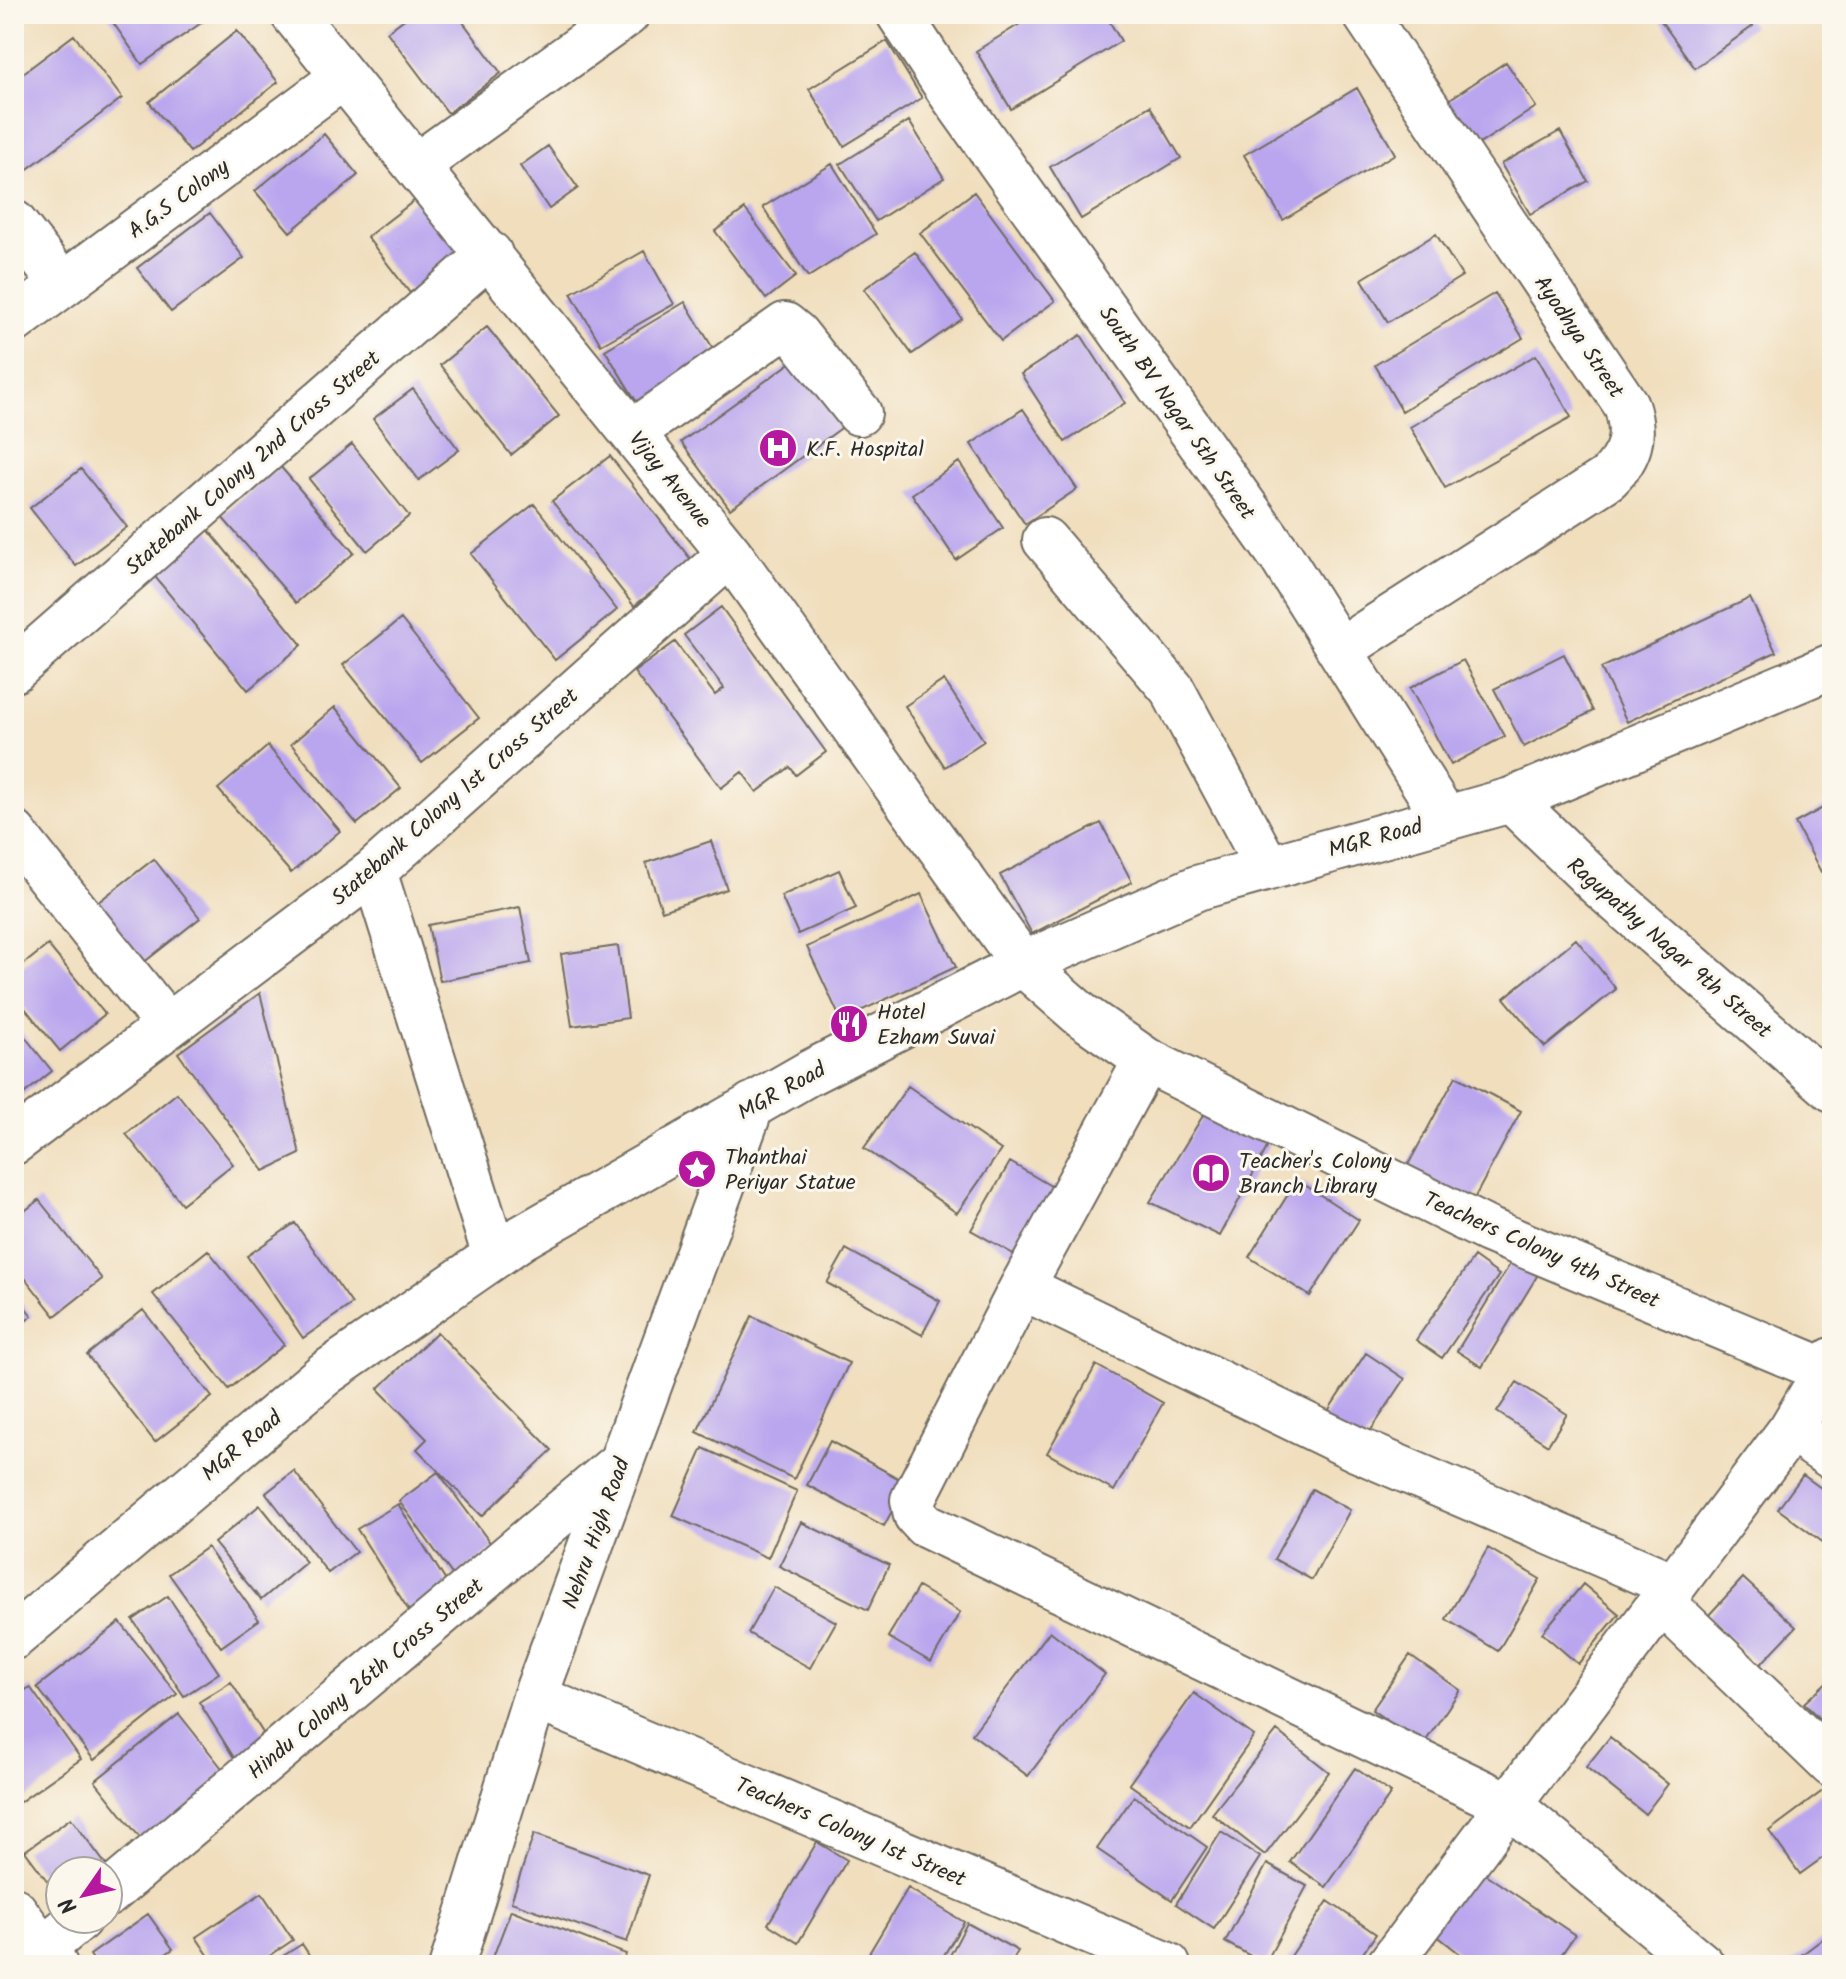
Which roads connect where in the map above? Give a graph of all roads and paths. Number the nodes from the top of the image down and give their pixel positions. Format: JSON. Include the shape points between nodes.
{"nodes":[{"id":1,"x":293,"y":14,"type":"edge"},
{"id":2,"x":627,"y":14,"type":"edge"},
{"id":3,"x":899,"y":14,"type":"edge"},
{"id":4,"x":1365,"y":14,"type":"edge"},
{"id":5,"x":343,"y":77,"type":"junction"},
{"id":6,"x":416,"y":166,"type":"junction"},
{"id":7,"x":14,"y":223,"type":"edge"},
{"id":8,"x":490,"y":254,"type":"junction"},
{"id":9,"x":61,"y":283,"type":"junction"},
{"id":10,"x":14,"y":321,"type":"edge"},
{"id":11,"x":859,"y":413,"type":"dead end"},
{"id":12,"x":633,"y":432,"type":"junction"},
{"id":13,"x":1045,"y":540,"type":"dead end"},
{"id":14,"x":730,"y":554,"type":"junction"},
{"id":15,"x":1340,"y":650,"type":"junction"},
{"id":16,"x":1832,"y":666,"type":"edge"},
{"id":17,"x":14,"y":670,"type":"edge"},
{"id":18,"x":1511,"y":800,"type":"junction"},
{"id":19,"x":1445,"y":818,"type":"junction"},
{"id":20,"x":14,"y":833,"type":"edge"},
{"id":21,"x":1267,"y":866,"type":"junction"},
{"id":22,"x":374,"y":871,"type":"junction"},
{"id":23,"x":1023,"y":964,"type":"junction"},
{"id":24,"x":168,"y":1026,"type":"junction"},
{"id":25,"x":1146,"y":1060,"type":"junction"},
{"id":26,"x":1831,"y":1087,"type":"edge"},
{"id":27,"x":752,"y":1105,"type":"junction"},
{"id":28,"x":14,"y":1142,"type":"edge"},
{"id":29,"x":495,"y":1256,"type":"junction"},
{"id":30,"x":1022,"y":1287,"type":"junction"},
{"id":31,"x":1828,"y":1365,"type":"edge"},
{"id":32,"x":1791,"y":1429,"type":"junction"},
{"id":33,"x":1832,"y":1457,"type":"edge"},
{"id":34,"x":621,"y":1462,"type":"junction"},
{"id":35,"x":1667,"y":1593,"type":"junction"},
{"id":36,"x":14,"y":1637,"type":"edge"},
{"id":37,"x":535,"y":1697,"type":"junction"},
{"id":38,"x":1832,"y":1765,"type":"edge"},
{"id":39,"x":1509,"y":1805,"type":"junction"},
{"id":40,"x":124,"y":1881,"type":"edge"},
{"id":41,"x":14,"y":1910,"type":"edge"},
{"id":42,"x":66,"y":1935,"type":"edge"},
{"id":43,"x":49,"y":1957,"type":"edge"},
{"id":44,"x":452,"y":1965,"type":"edge"},
{"id":45,"x":1168,"y":1965,"type":"edge"},
{"id":46,"x":1389,"y":1965,"type":"edge"},
{"id":47,"x":1702,"y":1965,"type":"edge"}],
"edges":[{"from":1,"to":5,"type":"street","name":"Vijay Avenue"},
{"from":2,"to":6,"type":"street"},
{"from":3,"to":15,"type":"street","name":"South BV Nagar 5th Street","via":[[1282,558]]},
{"from":4,"to":15,"type":"street","name":"Ayodhya Street","via":[[1626,405],[1633,426],[1627,455],[1608,478]]},
{"from":5,"to":6,"type":"street","name":"Vijay Avenue"},
{"from":5,"to":9,"type":"street","name":"A.G.S Colony"},
{"from":6,"to":8,"type":"street","name":"Vijay Avenue"},
{"from":7,"to":9,"type":"street"},
{"from":8,"to":12,"type":"street","name":"Vijay Avenue"},
{"from":8,"to":17,"type":"street","name":"Statebank Colony 2nd Cross Street"},
{"from":9,"to":10,"type":"street","name":"A.G.S Colony"},
{"from":11,"to":12,"type":"street","via":[[785,325]]},
{"from":12,"to":14,"type":"street","name":"Vijay Avenue"},
{"from":13,"to":21,"type":"street","via":[[1172,689]]},
{"from":14,"to":22,"type":"street","name":"Statebank Colony 1st Cross Street"},
{"from":14,"to":23,"type":"street","name":"Vijay Avenue"},
{"from":15,"to":19,"type":"street","name":"South BV Nagar 5th Street"},
{"from":16,"to":18,"type":"street","name":"MGR Road"},
{"from":18,"to":19,"type":"street","name":"MGR Road"},
{"from":18,"to":26,"type":"street","name":"Ragupathy Nagar 9th Street","via":[[1590,877]]},
{"from":19,"to":21,"type":"street","name":"MGR Road"},
{"from":20,"to":24,"type":"street"},
{"from":21,"to":23,"type":"street","name":"MGR Road","via":[[1197,888]]},
{"from":22,"to":24,"type":"street","name":"Statebank Colony 1st Cross Street"},
{"from":22,"to":29,"type":"street"},
{"from":23,"to":25,"type":"street","name":"Teachers Colony 4th Street","via":[[1080,1014]]},
{"from":23,"to":27,"type":"street","name":"MGR Road"},
{"from":24,"to":28,"type":"street","name":"Statebank Colony 1st Cross Street"},
{"from":25,"to":30,"type":"street"},
{"from":25,"to":31,"type":"street","name":"Teachers Colony 4th Street","via":[[1488,1230]]},
{"from":27,"to":29,"type":"street","name":"MGR Road"},
{"from":27,"to":34,"type":"street","name":"Nehru High Road"},
{"from":29,"to":36,"type":"street","name":"MGR Road","via":[[326,1373]]},
{"from":30,"to":35,"type":"street"},
{"from":30,"to":39,"type":"street","via":[[913,1500],[925,1525]]},
{"from":31,"to":32,"type":"street"},
{"from":32,"to":33,"type":"street"},
{"from":32,"to":35,"type":"street"},
{"from":34,"to":37,"type":"street","name":"Nehru High Road"},
{"from":34,"to":40,"type":"street","name":"Hindu Colony 26th Cross Street"},
{"from":35,"to":38,"type":"street"},
{"from":35,"to":39,"type":"street"},
{"from":37,"to":44,"type":"street","name":"Nehru High Road"},
{"from":37,"to":45,"type":"street","name":"Teachers Colony 1st Street"},
{"from":39,"to":46,"type":"street"},
{"from":39,"to":47,"type":"street"},
{"from":41,"to":43,"type":"street"},
{"from":42,"to":43,"type":"street"}]}
